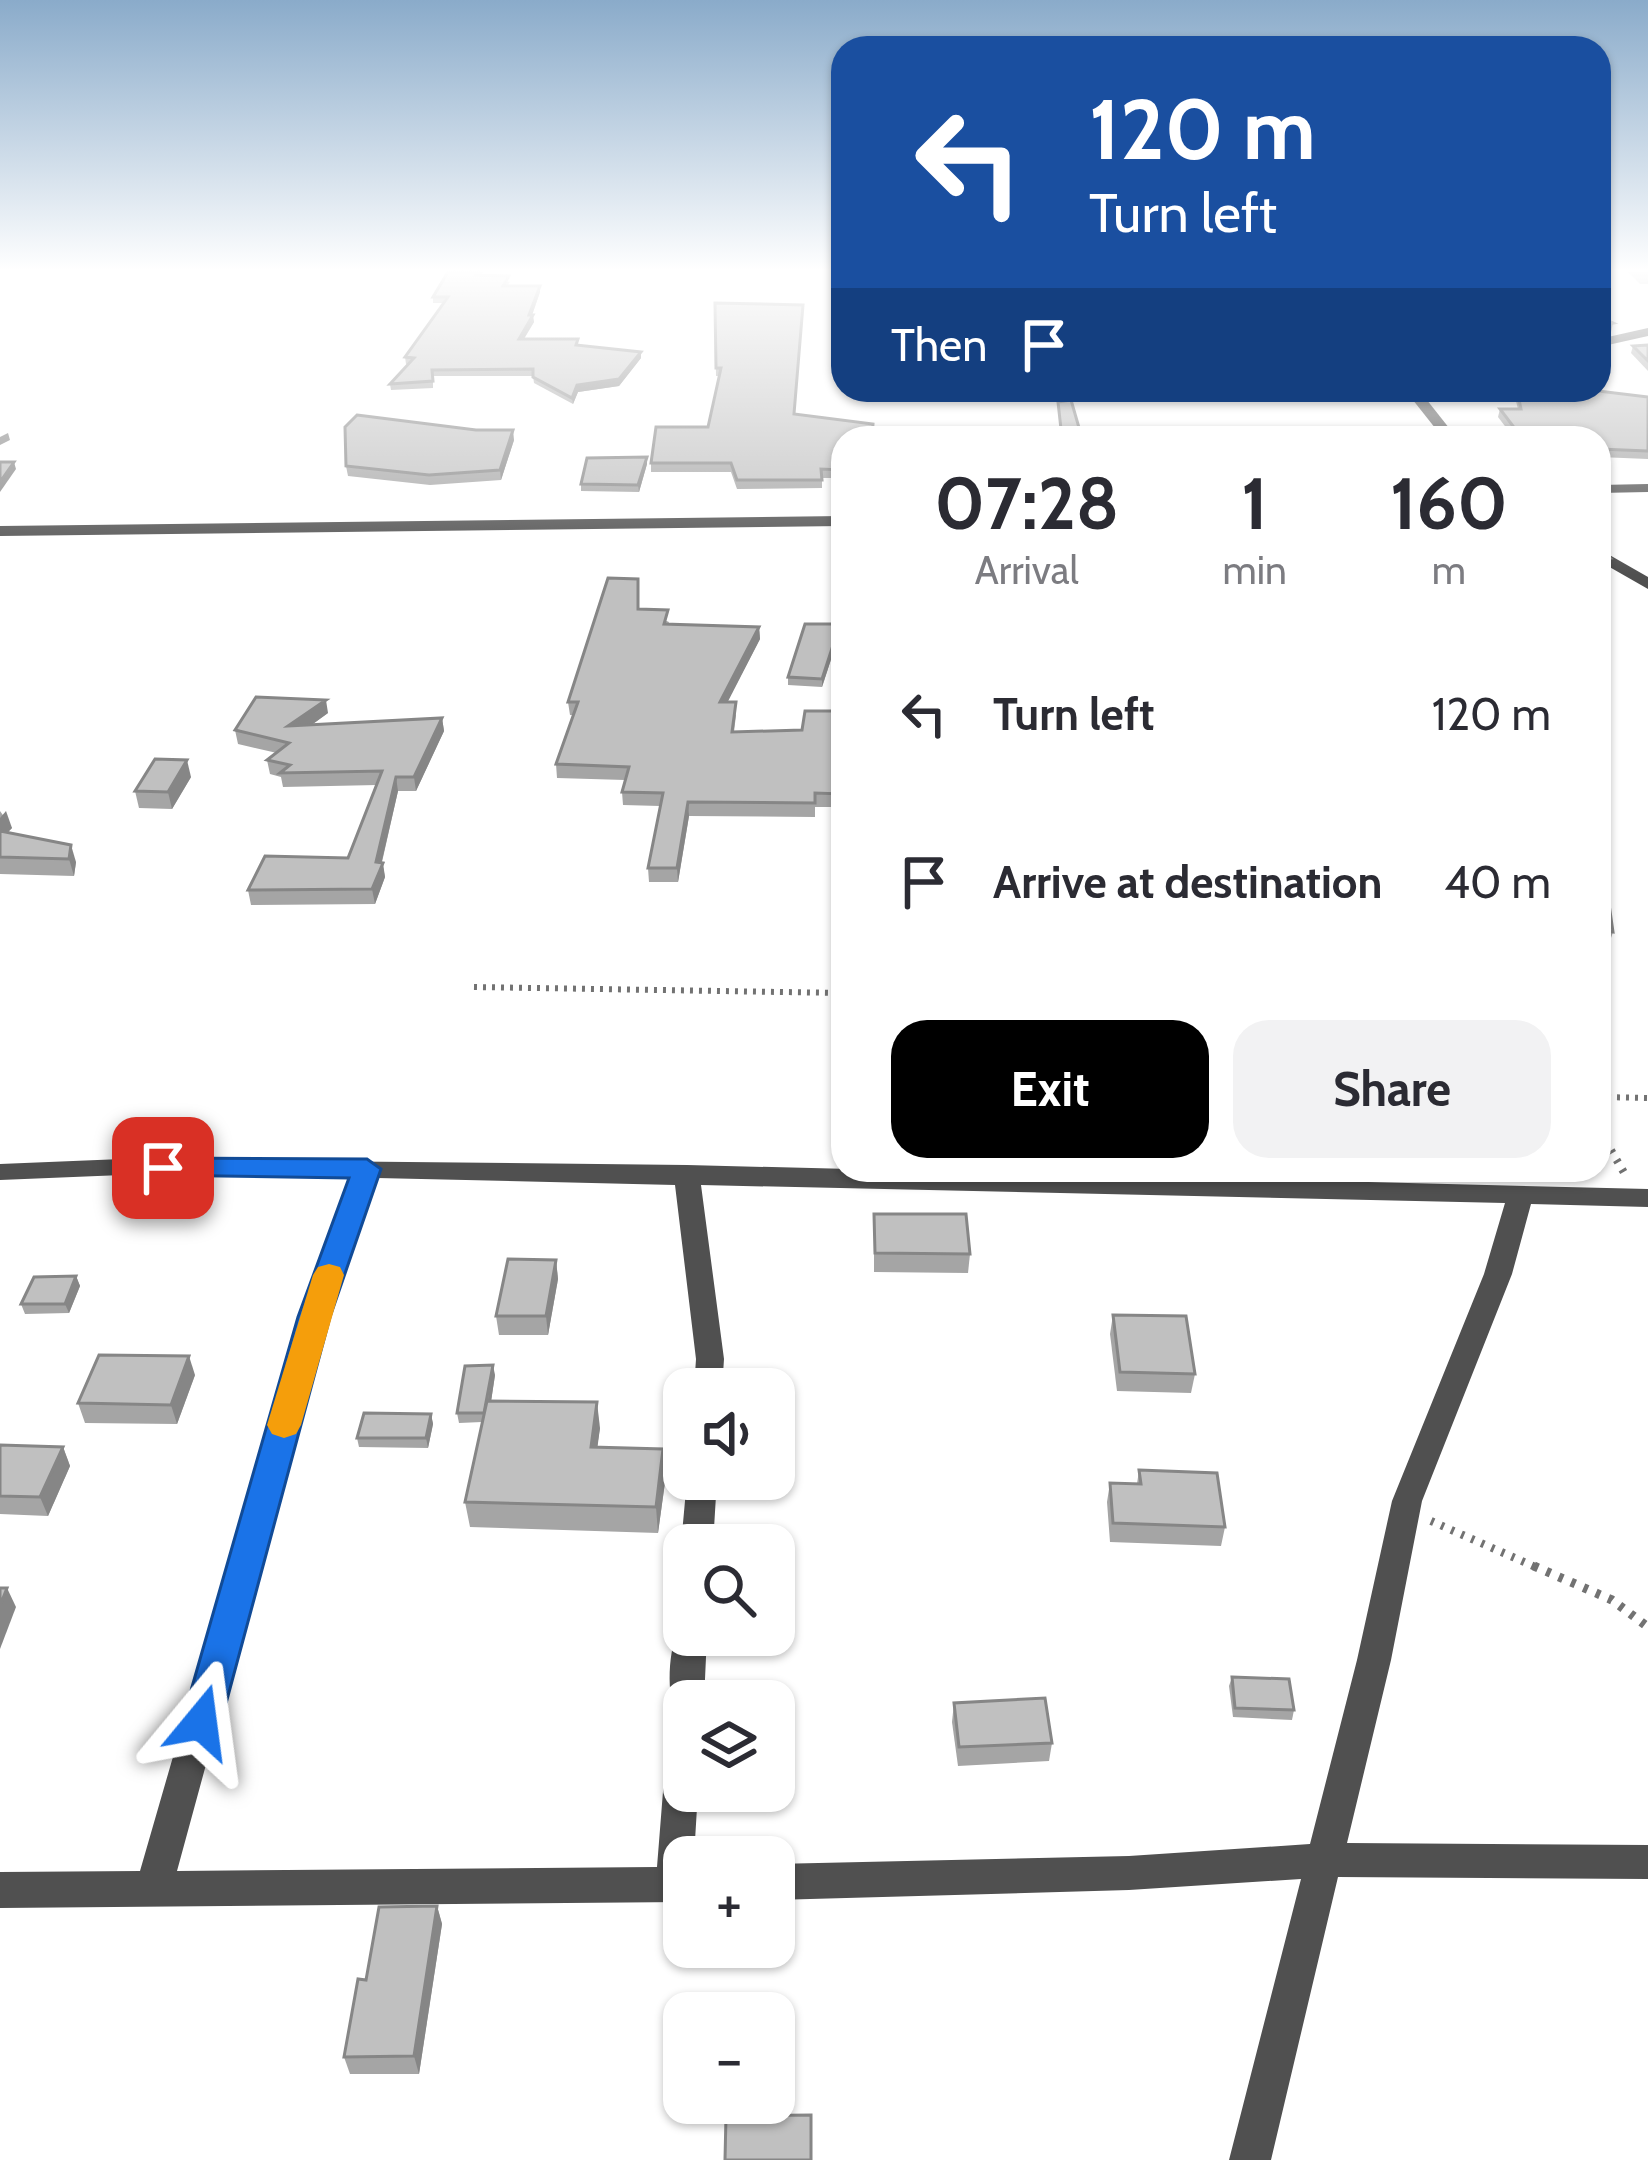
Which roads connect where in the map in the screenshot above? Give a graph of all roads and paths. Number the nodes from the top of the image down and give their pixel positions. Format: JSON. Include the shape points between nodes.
{"nodes":[{"id":1,"x":1422,"y":402,"type":"edge"},
{"id":2,"x":1440,"y":426,"type":"edge"},
{"id":3,"x":1648,"y":488,"type":"edge"},
{"id":4,"x":1611,"y":489,"type":"edge"},
{"id":5,"x":831,"y":521,"type":"edge"},
{"id":6,"x":0,"y":532,"type":"edge"},
{"id":7,"x":1611,"y":561,"type":"edge"},
{"id":8,"x":1648,"y":584,"type":"edge"},
{"id":9,"x":474,"y":987,"type":"dead end"},
{"id":10,"x":831,"y":993,"type":"edge"},
{"id":11,"x":1611,"y":1097,"type":"edge"},
{"id":12,"x":1648,"y":1098,"type":"edge"},
{"id":13,"x":1611,"y":1149,"type":"edge"},
{"id":14,"x":367,"y":1169,"type":"junction"},
{"id":15,"x":686,"y":1174,"type":"junction"},
{"id":16,"x":831,"y":1178,"type":"edge"},
{"id":17,"x":3,"y":1179,"type":"edge"},
{"id":18,"x":989,"y":1182,"type":"edge"},
{"id":19,"x":1520,"y":1196,"type":"junction"},
{"id":20,"x":1643,"y":1198,"type":"edge"},
{"id":21,"x":709,"y":1368,"type":"edge"},
{"id":22,"x":1407,"y":1501,"type":"junction"},
{"id":23,"x":1648,"y":1627,"type":"edge"},
{"id":24,"x":1326,"y":1860,"type":"junction"},
{"id":25,"x":1648,"y":1862,"type":"edge"},
{"id":26,"x":795,"y":1881,"type":"edge"},
{"id":27,"x":663,"y":1884,"type":"edge"},
{"id":28,"x":0,"y":1890,"type":"edge"},
{"id":29,"x":153,"y":1890,"type":"junction"},
{"id":30,"x":1250,"y":2160,"type":"edge"}],
"edges":[{"from":1,"to":2,"type":"street"},
{"from":3,"to":4,"type":"street"},
{"from":5,"to":6,"type":"street"},
{"from":7,"to":8,"type":"street"},
{"from":9,"to":10,"type":"path"},
{"from":11,"to":12,"type":"path"},
{"from":13,"to":20,"type":"path"},
{"from":14,"to":15,"type":"street"},
{"from":14,"to":17,"type":"street","via":[[122,1167]]},
{"from":14,"to":29,"type":"street","via":[[314,1317]]},
{"from":15,"to":16,"type":"street"},
{"from":15,"to":21,"type":"street"},
{"from":18,"to":19,"type":"street"},
{"from":19,"to":20,"type":"street"},
{"from":19,"to":22,"type":"street","via":[[1498,1274]]},
{"from":22,"to":23,"type":"path","via":[[1430,1520],[1612,1600]]},
{"from":22,"to":24,"type":"street"},
{"from":24,"to":25,"type":"street"},
{"from":24,"to":26,"type":"street"},
{"from":24,"to":30,"type":"street"},
{"from":27,"to":29,"type":"street"},
{"from":28,"to":29,"type":"street"}]}
